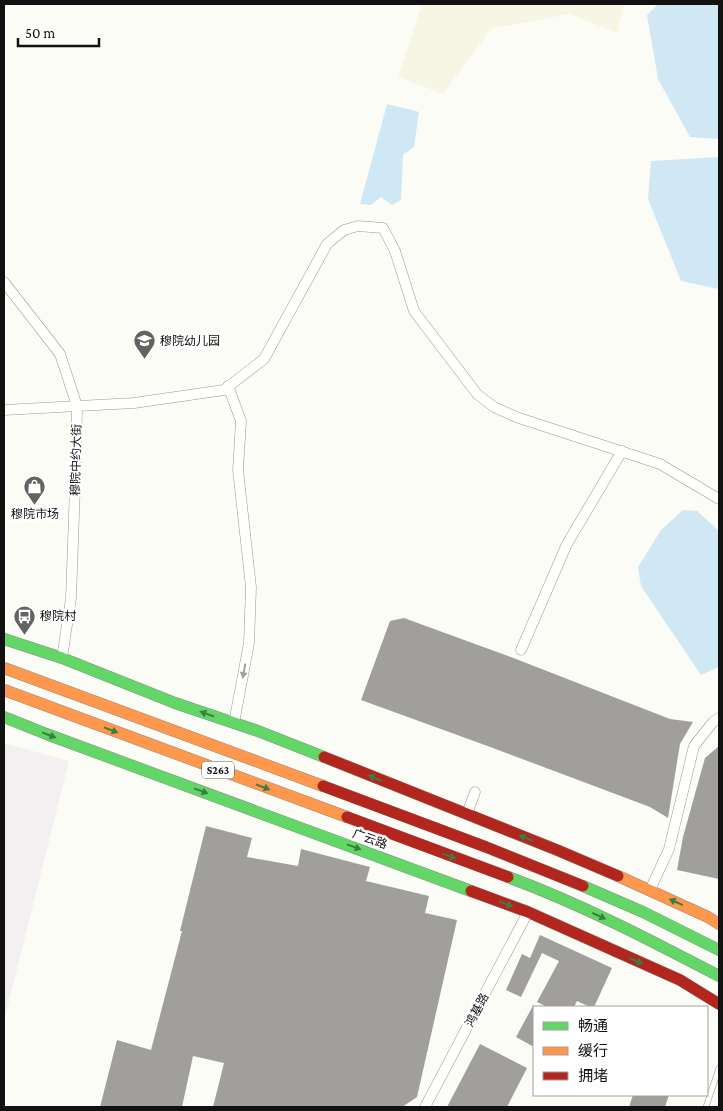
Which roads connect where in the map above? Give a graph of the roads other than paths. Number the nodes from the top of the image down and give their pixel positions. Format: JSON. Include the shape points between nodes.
{"nodes":[{"id":1,"x":4,"y":282,"type":"edge"},
{"id":2,"x":228,"y":386,"type":"junction"},
{"id":3,"x":77,"y":406,"type":"junction"},
{"id":4,"x":4,"y":410,"type":"edge"},
{"id":5,"x":622,"y":451,"type":"junction"},
{"id":6,"x":719,"y":499,"type":"edge"},
{"id":7,"x":4,"y":639,"type":"edge"},
{"id":8,"x":521,"y":650,"type":"dead end"},
{"id":9,"x":4,"y":656,"type":"edge"},
{"id":10,"x":62,"y":658,"type":"junction"},
{"id":11,"x":4,"y":668,"type":"edge"},
{"id":12,"x":49,"y":684,"type":"junction"},
{"id":13,"x":4,"y":690,"type":"edge"},
{"id":14,"x":32,"y":700,"type":"junction"},
{"id":15,"x":4,"y":703,"type":"edge"},
{"id":16,"x":4,"y":716,"type":"edge"},
{"id":17,"x":719,"y":718,"type":"edge"},
{"id":18,"x":234,"y":723,"type":"junction"},
{"id":19,"x":475,"y":792,"type":"dead end"},
{"id":20,"x":468,"y":814,"type":"junction"},
{"id":21,"x":650,"y":890,"type":"junction"},
{"id":22,"x":528,"y":912,"type":"junction"},
{"id":23,"x":719,"y":924,"type":"edge"},
{"id":24,"x":719,"y":950,"type":"edge"},
{"id":25,"x":719,"y":976,"type":"edge"},
{"id":26,"x":719,"y":1004,"type":"edge"},
{"id":27,"x":719,"y":1068,"type":"edge"},
{"id":28,"x":425,"y":1107,"type":"edge"},
{"id":29,"x":706,"y":1107,"type":"edge"}],
"edges":[{"from":1,"to":3,"type":"street","name":"穆院中约大街","via":[[60,354]]},
{"from":2,"to":3,"type":"street","via":[[224,390],[134,403]]},
{"from":2,"to":5,"type":"street","via":[[264,359],[327,244],[344,230],[358,226],[384,228],[395,251],[414,311],[477,394],[494,407],[516,417]]},
{"from":2,"to":18,"type":"street","one_way":true,"via":[[241,421],[238,470],[251,587],[249,643]]},
{"from":3,"to":4,"type":"street"},
{"from":3,"to":10,"type":"street","name":"穆院中约大街","via":[[71,598]]},
{"from":5,"to":6,"type":"street","via":[[660,464]]},
{"from":5,"to":8,"type":"street","via":[[567,544]]},
{"from":7,"to":10,"type":"main road"},
{"from":9,"to":12,"type":"main road"},
{"from":18,"to":10,"type":"main road","one_way":true},
{"from":11,"to":12,"type":"main road","number":"S263"},
{"from":12,"to":24,"type":"main road","number":"S263","via":[[559,876]]},
{"from":13,"to":14,"type":"main road","name":"广云路","number":"S263"},
{"from":14,"to":15,"type":"main road"},
{"from":14,"to":25,"type":"main road","name":"广云路","number":"S263","one_way":true,"via":[[535,887],[630,930]]},
{"from":16,"to":22,"type":"main road","name":"广云路","number":"S263","one_way":true},
{"from":17,"to":21,"type":"street","via":[[694,746],[669,848]]},
{"from":20,"to":18,"type":"main road","one_way":true},
{"from":19,"to":20,"type":"street"},
{"from":21,"to":20,"type":"main road","one_way":true},
{"from":23,"to":21,"type":"main road","one_way":true},
{"from":22,"to":26,"type":"main road","name":"广云路","number":"S263","one_way":true,"via":[[680,980]]},
{"from":22,"to":28,"type":"street","name":"鸿基路"},
{"from":27,"to":29,"type":"lane"}]}
